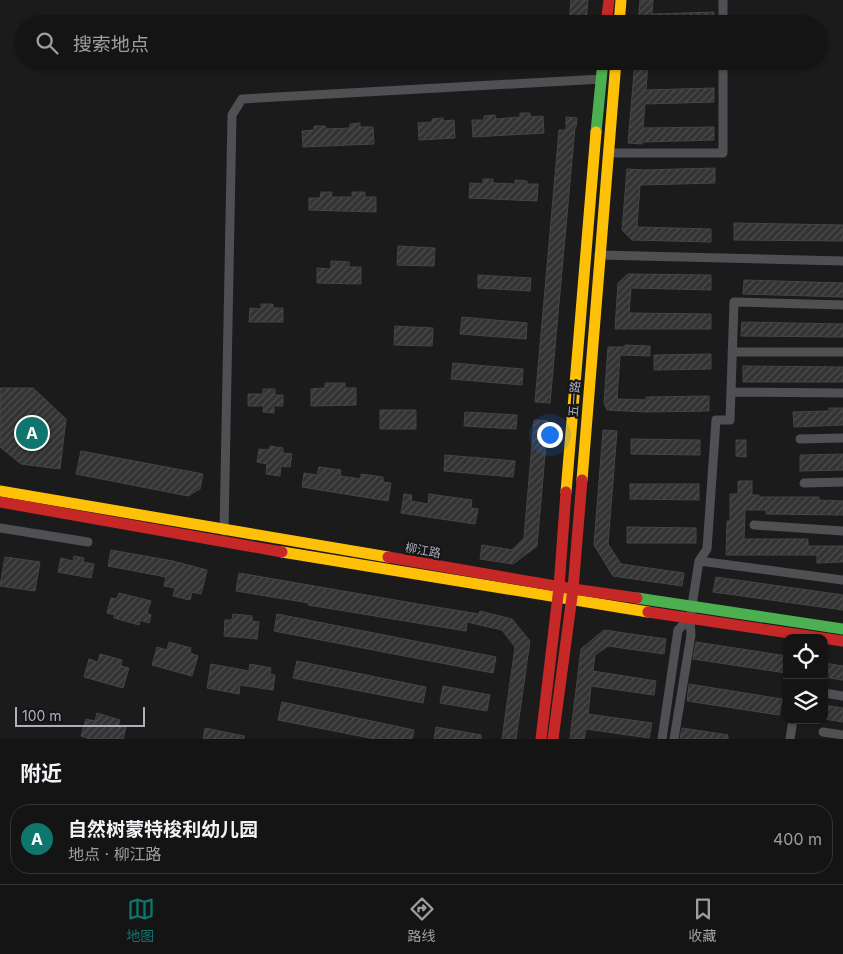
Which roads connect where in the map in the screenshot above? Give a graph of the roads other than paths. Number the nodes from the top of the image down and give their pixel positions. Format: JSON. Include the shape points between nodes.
{"nodes":[{"id":1,"x":608,"y":0,"type":"edge"},
{"id":2,"x":620,"y":0,"type":"edge"},
{"id":3,"x":723,"y":0,"type":"edge"},
{"id":4,"x":607,"y":15,"type":"edge"},
{"id":5,"x":619,"y":15,"type":"edge"},
{"id":6,"x":723,"y":15,"type":"edge"},
{"id":7,"x":602,"y":70,"type":"edge"},
{"id":8,"x":615,"y":70,"type":"edge"},
{"id":9,"x":723,"y":70,"type":"edge"},
{"id":10,"x":602,"y":79,"type":"junction"},
{"id":11,"x":610,"y":153,"type":"junction"},
{"id":12,"x":586,"y":242,"type":"junction"},
{"id":13,"x":600,"y":249,"type":"junction"},
{"id":14,"x":843,"y":261,"type":"edge"},
{"id":15,"x":843,"y":305,"type":"edge"},
{"id":16,"x":732,"y":352,"type":"junction"},
{"id":17,"x":843,"y":352,"type":"edge"},
{"id":18,"x":731,"y":392,"type":"junction"},
{"id":19,"x":843,"y":393,"type":"edge"},
{"id":20,"x":800,"y":438,"type":"dead end"},
{"id":21,"x":843,"y":438,"type":"edge"},
{"id":22,"x":843,"y":482,"type":"edge"},
{"id":23,"x":804,"y":483,"type":"dead end"},
{"id":24,"x":0,"y":491,"type":"edge"},
{"id":25,"x":0,"y":502,"type":"edge"},
{"id":26,"x":754,"y":525,"type":"dead end"},
{"id":27,"x":0,"y":528,"type":"edge"},
{"id":28,"x":843,"y":531,"type":"edge"},
{"id":29,"x":224,"y":537,"type":"junction"},
{"id":30,"x":88,"y":542,"type":"dead end"},
{"id":31,"x":699,"y":561,"type":"junction"},
{"id":32,"x":843,"y":580,"type":"edge"},
{"id":33,"x":559,"y":593,"type":"junction"},
{"id":34,"x":573,"y":595,"type":"junction"},
{"id":35,"x":692,"y":605,"type":"junction"},
{"id":36,"x":690,"y":618,"type":"junction"},
{"id":37,"x":843,"y":629,"type":"edge"},
{"id":38,"x":806,"y":632,"type":"edge"},
{"id":39,"x":843,"y":641,"type":"edge"},
{"id":40,"x":828,"y":694,"type":"edge"},
{"id":41,"x":843,"y":696,"type":"edge"},
{"id":42,"x":792,"y":724,"type":"edge"},
{"id":43,"x":823,"y":732,"type":"dead end"},
{"id":44,"x":843,"y":735,"type":"edge"},
{"id":45,"x":542,"y":739,"type":"edge"},
{"id":46,"x":553,"y":739,"type":"edge"},
{"id":47,"x":662,"y":739,"type":"edge"},
{"id":48,"x":674,"y":739,"type":"edge"},
{"id":49,"x":790,"y":739,"type":"edge"}],
"edges":[{"from":1,"to":4,"type":"street"},
{"from":2,"to":5,"type":"street"},
{"from":3,"to":6,"type":"street"},
{"from":7,"to":10,"type":"street","name":"五一路"},
{"from":8,"to":11,"type":"street","name":"五一路"},
{"from":9,"to":11,"type":"street","via":[[723,153]]},
{"from":10,"to":12,"type":"street","name":"五一路"},
{"from":10,"to":29,"type":"street","via":[[242,100],[232,115]]},
{"from":11,"to":13,"type":"street","name":"五一路"},
{"from":12,"to":13,"type":"street"},
{"from":12,"to":33,"type":"street","name":"五一路"},
{"from":13,"to":14,"type":"street"},
{"from":13,"to":34,"type":"street","name":"五一路"},
{"from":15,"to":16,"type":"street","via":[[734,302]]},
{"from":16,"to":17,"type":"street"},
{"from":16,"to":18,"type":"street"},
{"from":18,"to":19,"type":"street"},
{"from":18,"to":31,"type":"street","via":[[730,420],[716,420],[707,549]]},
{"from":20,"to":21,"type":"street"},
{"from":22,"to":23,"type":"street"},
{"from":24,"to":29,"type":"street","name":"柳江路"},
{"from":25,"to":29,"type":"street","name":"柳江路"},
{"from":26,"to":28,"type":"street"},
{"from":27,"to":30,"type":"street"},
{"from":29,"to":33,"type":"street","name":"柳江路"},
{"from":31,"to":32,"type":"street"},
{"from":31,"to":35,"type":"street"},
{"from":33,"to":34,"type":"street","name":"柳江路"},
{"from":33,"to":45,"type":"street","name":"五一路"},
{"from":34,"to":35,"type":"street","name":"柳江路"},
{"from":34,"to":36,"type":"street","name":"柳江路"},
{"from":34,"to":46,"type":"street","name":"五一路"},
{"from":35,"to":36,"type":"street"},
{"from":35,"to":38,"type":"street","name":"柳江路"},
{"from":36,"to":38,"type":"street","name":"柳江路"},
{"from":36,"to":47,"type":"street","via":[[678,630]]},
{"from":36,"to":48,"type":"street","via":[[691,635]]},
{"from":37,"to":38,"type":"street","name":"柳江路"},
{"from":38,"to":39,"type":"street","name":"柳江路"},
{"from":40,"to":41,"type":"street"},
{"from":42,"to":49,"type":"street"},
{"from":43,"to":44,"type":"street"}]}
